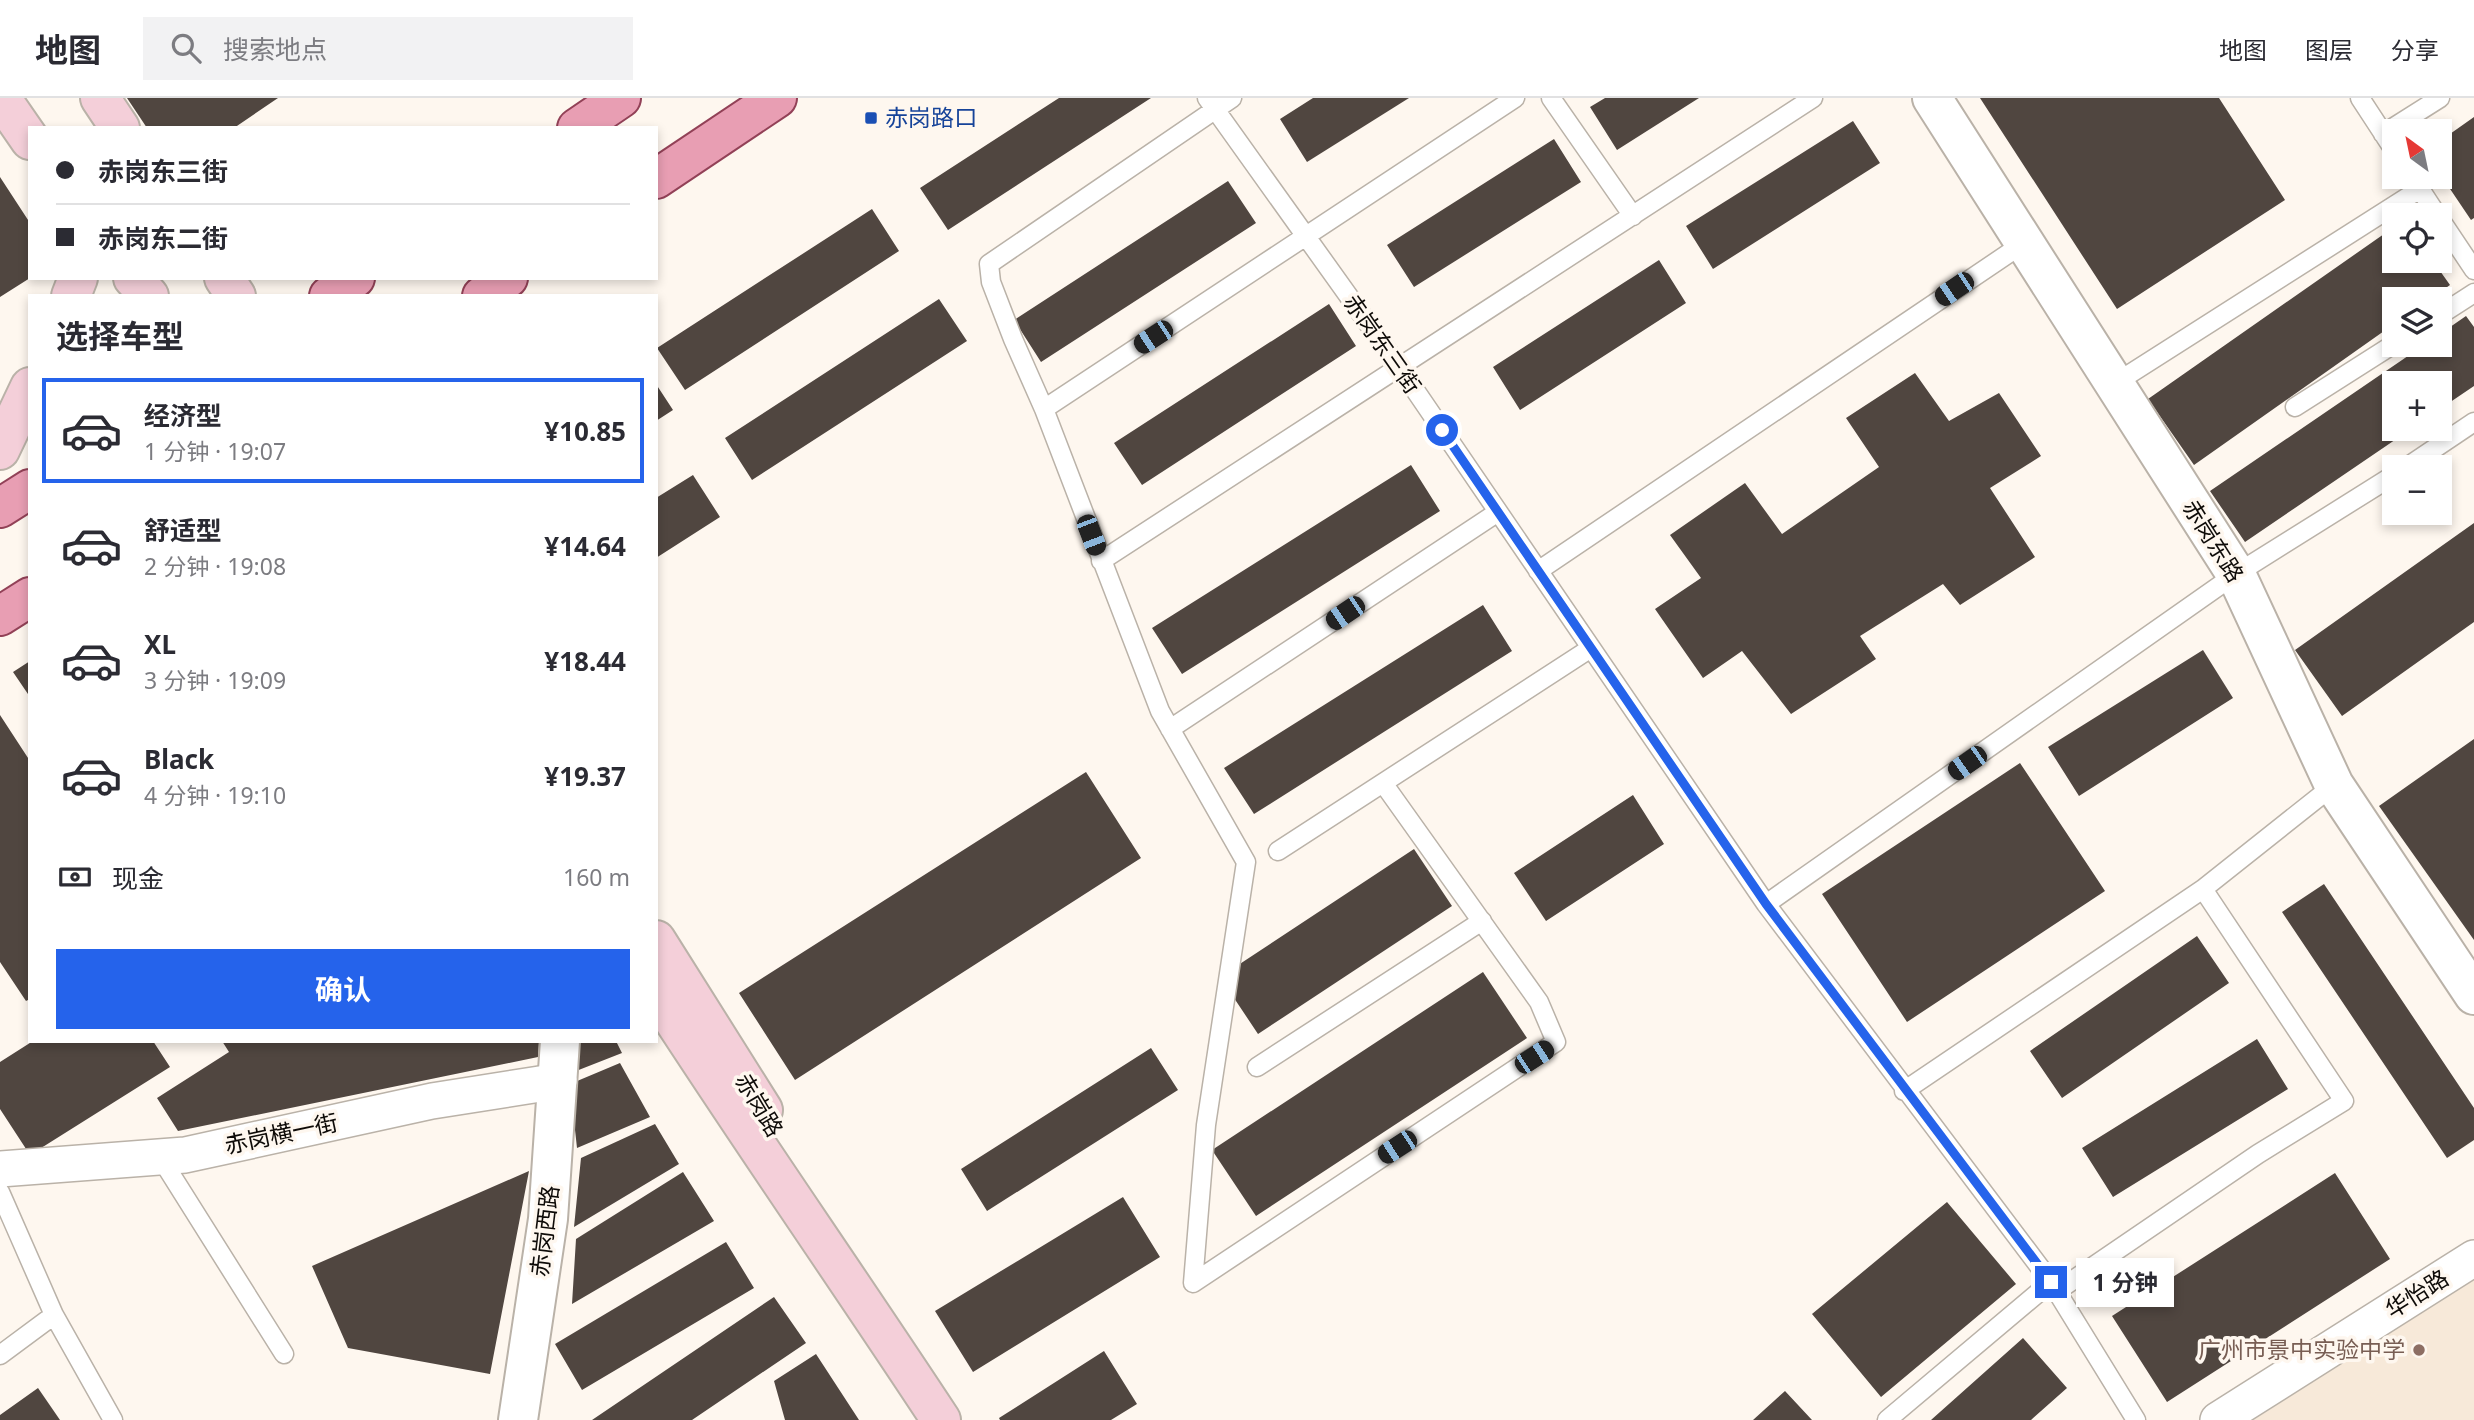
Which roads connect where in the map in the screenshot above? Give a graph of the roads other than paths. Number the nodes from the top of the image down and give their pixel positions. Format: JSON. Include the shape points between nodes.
{"nodes":[{"id":1,"x":1,"y":98,"type":"edge"},
{"id":2,"x":100,"y":98,"type":"edge"},
{"id":3,"x":621,"y":98,"type":"edge"},
{"id":4,"x":777,"y":98,"type":"edge"},
{"id":5,"x":1232,"y":98,"type":"edge"},
{"id":6,"x":1515,"y":98,"type":"edge"},
{"id":7,"x":1551,"y":98,"type":"edge"},
{"id":8,"x":1813,"y":98,"type":"edge"},
{"id":9,"x":1932,"y":98,"type":"edge"},
{"id":10,"x":2360,"y":98,"type":"edge"},
{"id":11,"x":2440,"y":98,"type":"edge"},
{"id":12,"x":1211,"y":104,"type":"edge"},
{"id":13,"x":2407,"y":119,"type":"edge"},
{"id":14,"x":119,"y":126,"type":"edge"},
{"id":15,"x":581,"y":126,"type":"edge"},
{"id":16,"x":2382,"y":132,"type":"edge"},
{"id":17,"x":28,"y":137,"type":"edge"},
{"id":18,"x":658,"y":178,"type":"edge"},
{"id":19,"x":2407,"y":189,"type":"edge"},
{"id":20,"x":1633,"y":216,"type":"junction"},
{"id":21,"x":2452,"y":231,"type":"edge"},
{"id":22,"x":1306,"y":237,"type":"junction"},
{"id":23,"x":2024,"y":243,"type":"junction"},
{"id":24,"x":2468,"y":247,"type":"edge"},
{"id":25,"x":2474,"y":270,"type":"edge"},
{"id":26,"x":135,"y":280,"type":"edge"},
{"id":27,"x":352,"y":280,"type":"edge"},
{"id":28,"x":505,"y":280,"type":"edge"},
{"id":29,"x":2474,"y":293,"type":"edge"},
{"id":30,"x":147,"y":294,"type":"edge"},
{"id":31,"x":332,"y":294,"type":"edge"},
{"id":32,"x":485,"y":294,"type":"edge"},
{"id":33,"x":2452,"y":307,"type":"edge"},
{"id":34,"x":2382,"y":352,"type":"edge"},
{"id":35,"x":1400,"y":368,"type":"junction"},
{"id":36,"x":2114,"y":384,"type":"junction"},
{"id":37,"x":28,"y":391,"type":"edge"},
{"id":38,"x":2295,"y":407,"type":"dead end"},
{"id":39,"x":1044,"y":409,"type":"junction"},
{"id":40,"x":2474,"y":422,"type":"edge"},
{"id":41,"x":0,"y":450,"type":"edge"},
{"id":42,"x":2425,"y":455,"type":"edge"},
{"id":43,"x":2382,"y":483,"type":"edge"},
{"id":44,"x":28,"y":490,"type":"edge"},
{"id":45,"x":0,"y":508,"type":"edge"},
{"id":46,"x":1498,"y":512,"type":"junction"},
{"id":47,"x":1101,"y":561,"type":"junction"},
{"id":48,"x":1538,"y":571,"type":"junction"},
{"id":49,"x":2236,"y":575,"type":"junction"},
{"id":50,"x":28,"y":598,"type":"edge"},
{"id":51,"x":0,"y":617,"type":"edge"},
{"id":52,"x":1591,"y":648,"type":"junction"},
{"id":53,"x":1170,"y":729,"type":"junction"},
{"id":54,"x":1383,"y":783,"type":"junction"},
{"id":55,"x":2334,"y":785,"type":"junction"},
{"id":56,"x":1278,"y":850,"type":"dead end"},
{"id":57,"x":2203,"y":889,"type":"junction"},
{"id":58,"x":1766,"y":904,"type":"junction"},
{"id":59,"x":1482,"y":921,"type":"junction"},
{"id":60,"x":658,"y":943,"type":"edge"},
{"id":61,"x":2474,"y":995,"type":"edge"},
{"id":62,"x":658,"y":996,"type":"edge"},
{"id":63,"x":560,"y":1043,"type":"edge"},
{"id":64,"x":1257,"y":1067,"type":"dead end"},
{"id":65,"x":559,"y":1081,"type":"junction"},
{"id":66,"x":1904,"y":1091,"type":"junction"},
{"id":67,"x":160,"y":1157,"type":"junction"},
{"id":68,"x":0,"y":1169,"type":"edge"},
{"id":69,"x":0,"y":1192,"type":"edge"},
{"id":70,"x":2474,"y":1258,"type":"edge"},
{"id":71,"x":848,"y":1278,"type":"junction"},
{"id":72,"x":2054,"y":1287,"type":"junction"},
{"id":73,"x":54,"y":1315,"type":"junction"},
{"id":74,"x":284,"y":1354,"type":"dead end"},
{"id":75,"x":0,"y":1355,"type":"edge"},
{"id":76,"x":113,"y":1420,"type":"edge"},
{"id":77,"x":518,"y":1420,"type":"edge"},
{"id":78,"x":941,"y":1420,"type":"edge"},
{"id":79,"x":1887,"y":1420,"type":"edge"},
{"id":80,"x":2137,"y":1420,"type":"edge"},
{"id":81,"x":2218,"y":1420,"type":"edge"}],
"edges":[{"from":1,"to":17,"type":"main road"},
{"from":2,"to":14,"type":"main road"},
{"from":3,"to":15,"type":"main road"},
{"from":4,"to":18,"type":"main road"},
{"from":5,"to":12,"type":"lane"},
{"from":6,"to":22,"type":"lane"},
{"from":7,"to":20,"type":"lane"},
{"from":8,"to":20,"type":"lane"},
{"from":9,"to":23,"type":"street","name":"赤岗东路"},
{"from":10,"to":16,"type":"lane"},
{"from":11,"to":13,"type":"lane"},
{"from":12,"to":22,"type":"lane","name":"赤岗东三街"},
{"from":12,"to":39,"type":"lane","via":[[989,264],[991,282]]},
{"from":19,"to":36,"type":"lane"},
{"from":20,"to":35,"type":"lane"},
{"from":21,"to":24,"type":"lane"},
{"from":22,"to":35,"type":"lane","name":"赤岗东三街"},
{"from":22,"to":39,"type":"lane"},
{"from":23,"to":36,"type":"street","name":"赤岗东路"},
{"from":23,"to":48,"type":"lane"},
{"from":24,"to":25,"type":"lane"},
{"from":26,"to":30,"type":"main road"},
{"from":27,"to":31,"type":"main road"},
{"from":28,"to":32,"type":"main road"},
{"from":29,"to":33,"type":"lane"},
{"from":34,"to":38,"type":"lane"},
{"from":35,"to":46,"type":"lane","name":"赤岗东三街"},
{"from":35,"to":47,"type":"lane"},
{"from":36,"to":49,"type":"street","name":"赤岗东路"},
{"from":37,"to":41,"type":"main road"},
{"from":39,"to":47,"type":"lane"},
{"from":40,"to":42,"type":"lane"},
{"from":43,"to":49,"type":"lane"},
{"from":44,"to":45,"type":"main road"},
{"from":46,"to":48,"type":"lane","name":"赤岗东三街"},
{"from":46,"to":53,"type":"lane"},
{"from":47,"to":53,"type":"lane"},
{"from":48,"to":52,"type":"lane","name":"赤岗东三街"},
{"from":49,"to":55,"type":"street","name":"赤岗东路"},
{"from":49,"to":58,"type":"lane"},
{"from":50,"to":51,"type":"main road"},
{"from":52,"to":54,"type":"lane"},
{"from":52,"to":58,"type":"lane","name":"赤岗东三街"},
{"from":53,"to":59,"type":"lane","via":[[1246,862],[1206,1125],[1193,1283],[1556,1042],[1539,1002]]},
{"from":54,"to":56,"type":"lane"},
{"from":54,"to":59,"type":"lane"},
{"from":55,"to":57,"type":"lane"},
{"from":55,"to":61,"type":"street","name":"赤岗东路"},
{"from":57,"to":66,"type":"lane"},
{"from":57,"to":72,"type":"lane","via":[[2344,1101]]},
{"from":58,"to":66,"type":"lane","name":"赤岗东三街"},
{"from":59,"to":64,"type":"lane"},
{"from":60,"to":71,"type":"main road","name":"赤岗路","via":[[769,1121]]},
{"from":62,"to":71,"type":"main road","name":"赤岗路","via":[[769,1168]]},
{"from":63,"to":65,"type":"street","name":"赤岗西路"},
{"from":65,"to":67,"type":"street","name":"赤岗横一街","via":[[432,1101]]},
{"from":65,"to":77,"type":"street","name":"赤岗西路","via":[[548,1219]]},
{"from":66,"to":72,"type":"lane","name":"赤岗东三街"},
{"from":67,"to":68,"type":"street","name":"赤岗横一街"},
{"from":67,"to":74,"type":"lane"},
{"from":69,"to":73,"type":"lane"},
{"from":70,"to":81,"type":"street","name":"华怡路"},
{"from":71,"to":78,"type":"main road","name":"赤岗路"},
{"from":72,"to":79,"type":"lane"},
{"from":72,"to":80,"type":"lane","name":"赤岗东三街"},
{"from":73,"to":75,"type":"lane"},
{"from":73,"to":76,"type":"lane"}]}
